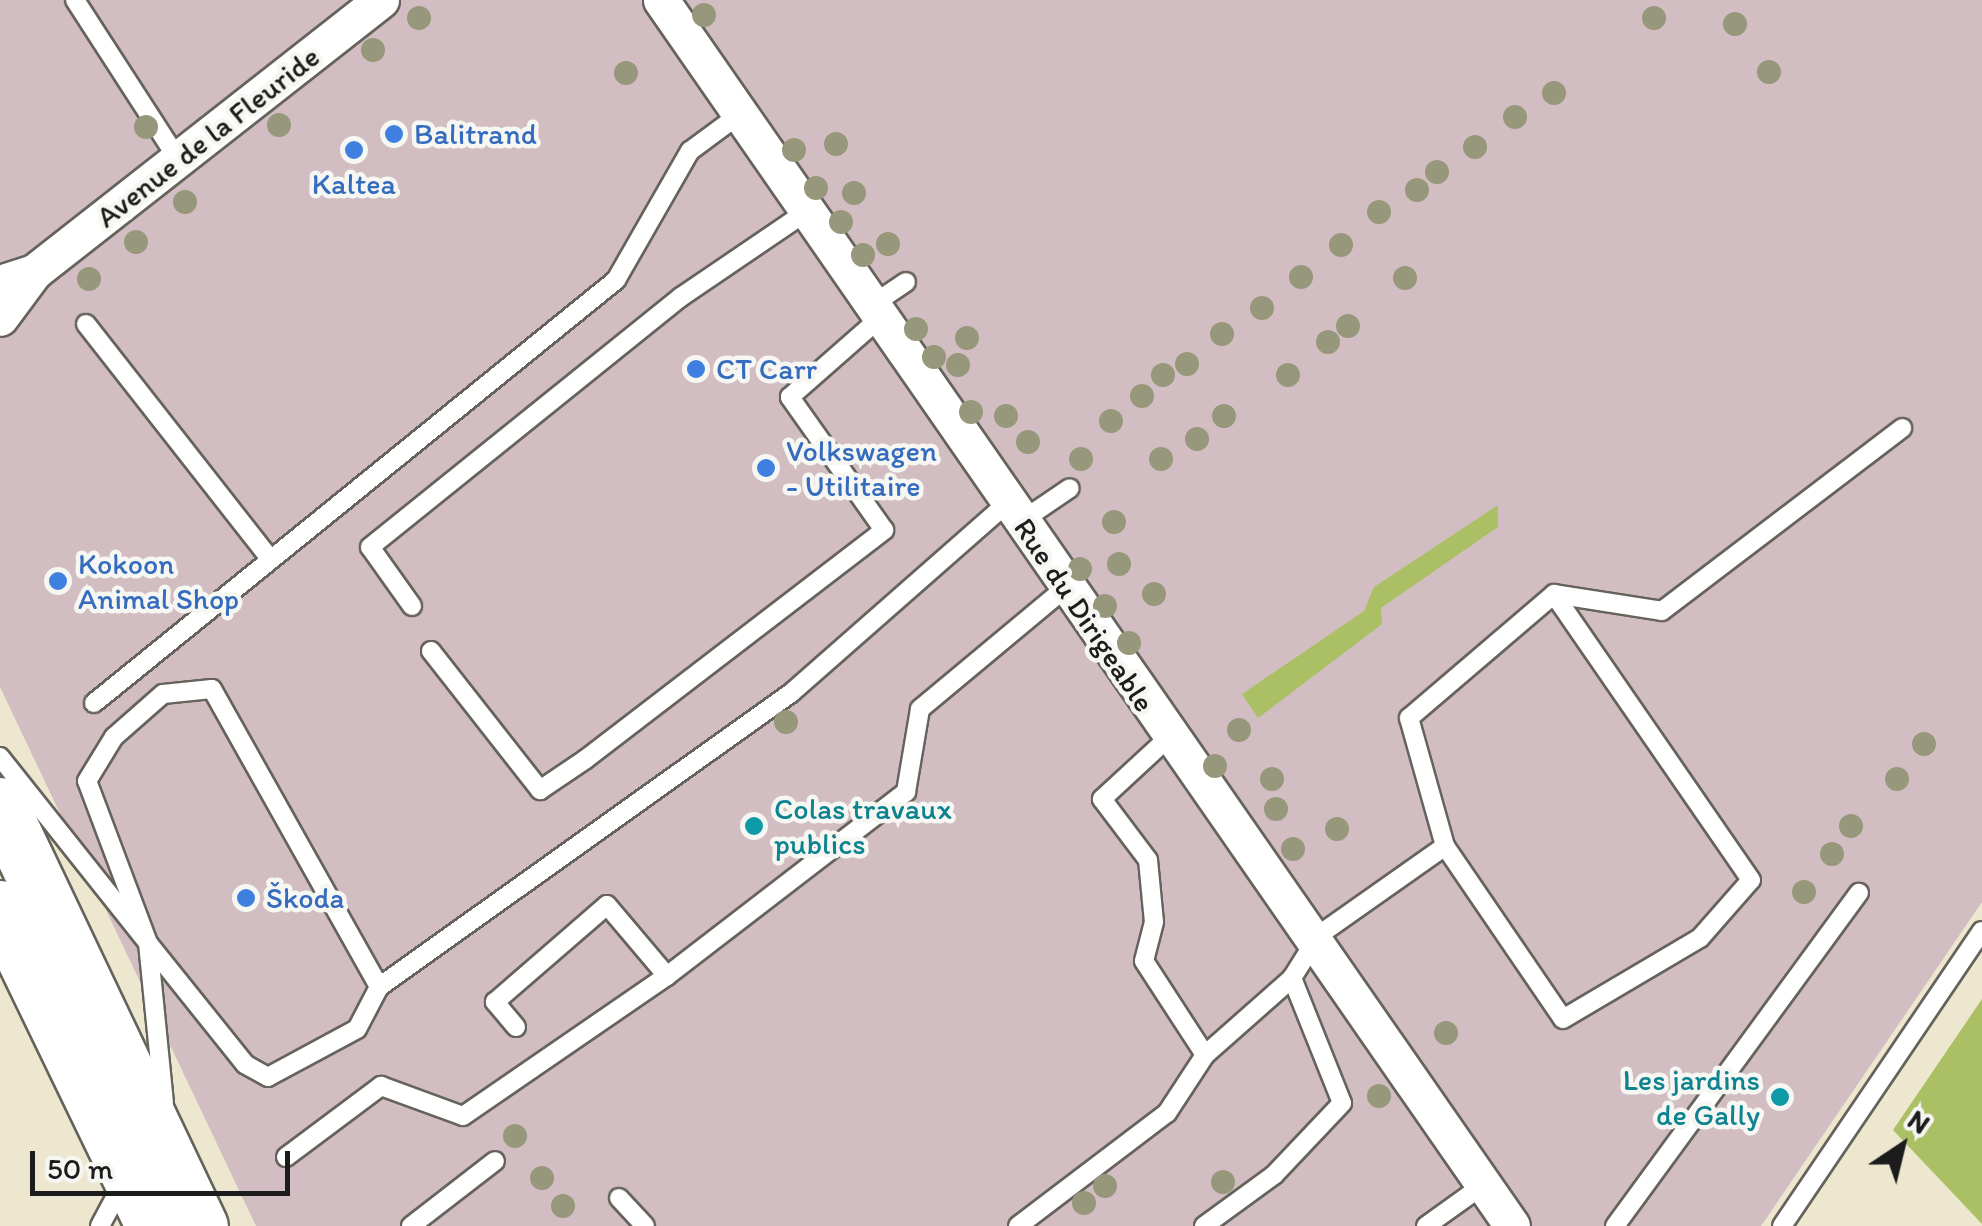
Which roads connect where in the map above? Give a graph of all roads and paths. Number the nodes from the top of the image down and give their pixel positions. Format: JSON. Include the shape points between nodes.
{"nodes":[{"id":1,"x":75,"y":0,"type":"edge"},
{"id":2,"x":381,"y":0,"type":"edge"},
{"id":3,"x":662,"y":0,"type":"edge"},
{"id":4,"x":740,"y":114,"type":"junction"},
{"id":5,"x":179,"y":161,"type":"junction"},
{"id":6,"x":806,"y":212,"type":"junction"},
{"id":7,"x":12,"y":272,"type":"edge"},
{"id":8,"x":906,"y":282,"type":"dead end"},
{"id":9,"x":876,"y":311,"type":"junction"},
{"id":10,"x":0,"y":318,"type":"edge"},
{"id":11,"x":86,"y":324,"type":"dead end"},
{"id":12,"x":1902,"y":428,"type":"dead end"},
{"id":13,"x":1070,"y":488,"type":"dead end"},
{"id":14,"x":1013,"y":513,"type":"junction"},
{"id":15,"x":268,"y":556,"type":"junction"},
{"id":16,"x":1065,"y":588,"type":"junction"},
{"id":17,"x":1554,"y":594,"type":"junction"},
{"id":18,"x":412,"y":606,"type":"dead end"},
{"id":19,"x":432,"y":651,"type":"dead end"},
{"id":20,"x":94,"y":704,"type":"dead end"},
{"id":21,"x":1168,"y":738,"type":"junction"},
{"id":22,"x":0,"y":757,"type":"edge"},
{"id":23,"x":0,"y":805,"type":"edge"},
{"id":24,"x":1445,"y":846,"type":"junction"},
{"id":25,"x":1859,"y":893,"type":"dead end"},
{"id":26,"x":0,"y":908,"type":"edge"},
{"id":27,"x":1982,"y":931,"type":"edge"},
{"id":28,"x":1319,"y":935,"type":"junction"},
{"id":29,"x":148,"y":943,"type":"junction"},
{"id":30,"x":667,"y":976,"type":"junction"},
{"id":31,"x":1292,"y":978,"type":"junction"},
{"id":32,"x":379,"y":986,"type":"junction"},
{"id":33,"x":516,"y":1027,"type":"dead end"},
{"id":34,"x":1205,"y":1056,"type":"junction"},
{"id":35,"x":286,"y":1157,"type":"dead end"},
{"id":36,"x":495,"y":1161,"type":"dead end"},
{"id":37,"x":149,"y":1168,"type":"junction"},
{"id":38,"x":1486,"y":1182,"type":"junction"},
{"id":39,"x":620,"y":1198,"type":"dead end"},
{"id":40,"x":100,"y":1226,"type":"edge"},
{"id":41,"x":154,"y":1226,"type":"edge"},
{"id":42,"x":200,"y":1226,"type":"edge"},
{"id":43,"x":412,"y":1226,"type":"edge"},
{"id":44,"x":645,"y":1226,"type":"edge"},
{"id":45,"x":1018,"y":1226,"type":"edge"},
{"id":46,"x":1204,"y":1226,"type":"edge"},
{"id":47,"x":1426,"y":1226,"type":"edge"},
{"id":48,"x":1512,"y":1226,"type":"edge"},
{"id":49,"x":1615,"y":1226,"type":"edge"},
{"id":50,"x":1782,"y":1226,"type":"edge"}],
"edges":[{"from":1,"to":5,"type":"lane"},
{"from":2,"to":5,"type":"street","name":"Avenue de la Fleuride"},
{"from":3,"to":4,"type":"street","name":"Rue du Dirigeable"},
{"from":4,"to":6,"type":"street","name":"Rue du Dirigeable"},
{"from":4,"to":15,"type":"lane","via":[[690,151],[616,280]]},
{"from":5,"to":7,"type":"street","name":"Avenue de la Fleuride"},
{"from":6,"to":9,"type":"street","name":"Rue du Dirigeable"},
{"from":6,"to":18,"type":"lane","via":[[682,297],[370,547]]},
{"from":7,"to":10,"type":"street","name":"Avenue de la Fleuride"},
{"from":8,"to":9,"type":"lane"},
{"from":9,"to":14,"type":"street","name":"Rue du Dirigeable"},
{"from":9,"to":19,"type":"lane","via":[[790,397],[884,530],[540,790]]},
{"from":11,"to":15,"type":"lane"},
{"from":12,"to":17,"type":"lane","via":[[1662,611]]},
{"from":13,"to":14,"type":"lane"},
{"from":14,"to":16,"type":"street","name":"Rue du Dirigeable"},
{"from":14,"to":32,"type":"lane","via":[[791,692]]},
{"from":15,"to":20,"type":"lane"},
{"from":16,"to":21,"type":"street","name":"Rue du Dirigeable"},
{"from":16,"to":30,"type":"lane","via":[[920,709],[906,792]]},
{"from":17,"to":24,"type":"lane","via":[[1410,718]]},
{"from":17,"to":24,"type":"lane","via":[[1750,880],[1700,938],[1564,1018]]},
{"from":21,"to":28,"type":"street","name":"Rue du Dirigeable"},
{"from":21,"to":34,"type":"lane","via":[[1102,799],[1148,860],[1154,922],[1144,961]]},
{"from":22,"to":29,"type":"lane"},
{"from":23,"to":37,"type":"main road"},
{"from":24,"to":28,"type":"lane"},
{"from":25,"to":49,"type":"lane"},
{"from":26,"to":37,"type":"main road"},
{"from":27,"to":50,"type":"lane"},
{"from":28,"to":31,"type":"lane"},
{"from":28,"to":38,"type":"street","name":"Rue du Dirigeable"},
{"from":29,"to":32,"type":"lane","via":[[245,1064],[268,1077],[357,1029]]},
{"from":29,"to":32,"type":"lane","via":[[87,781],[114,737],[163,694],[212,690]]},
{"from":29,"to":37,"type":"lane"},
{"from":30,"to":33,"type":"lane","via":[[607,906],[496,1002]]},
{"from":30,"to":35,"type":"lane","via":[[463,1116],[381,1086]]},
{"from":31,"to":34,"type":"lane"},
{"from":31,"to":46,"type":"lane","via":[[1342,1104],[1274,1176]]},
{"from":34,"to":45,"type":"lane","via":[[1167,1114]]},
{"from":36,"to":43,"type":"lane"},
{"from":37,"to":40,"type":"lane"},
{"from":37,"to":41,"type":"main road"},
{"from":37,"to":42,"type":"main road"},
{"from":38,"to":47,"type":"lane"},
{"from":38,"to":48,"type":"street","name":"Rue du Dirigeable"},
{"from":39,"to":44,"type":"lane"}]}
